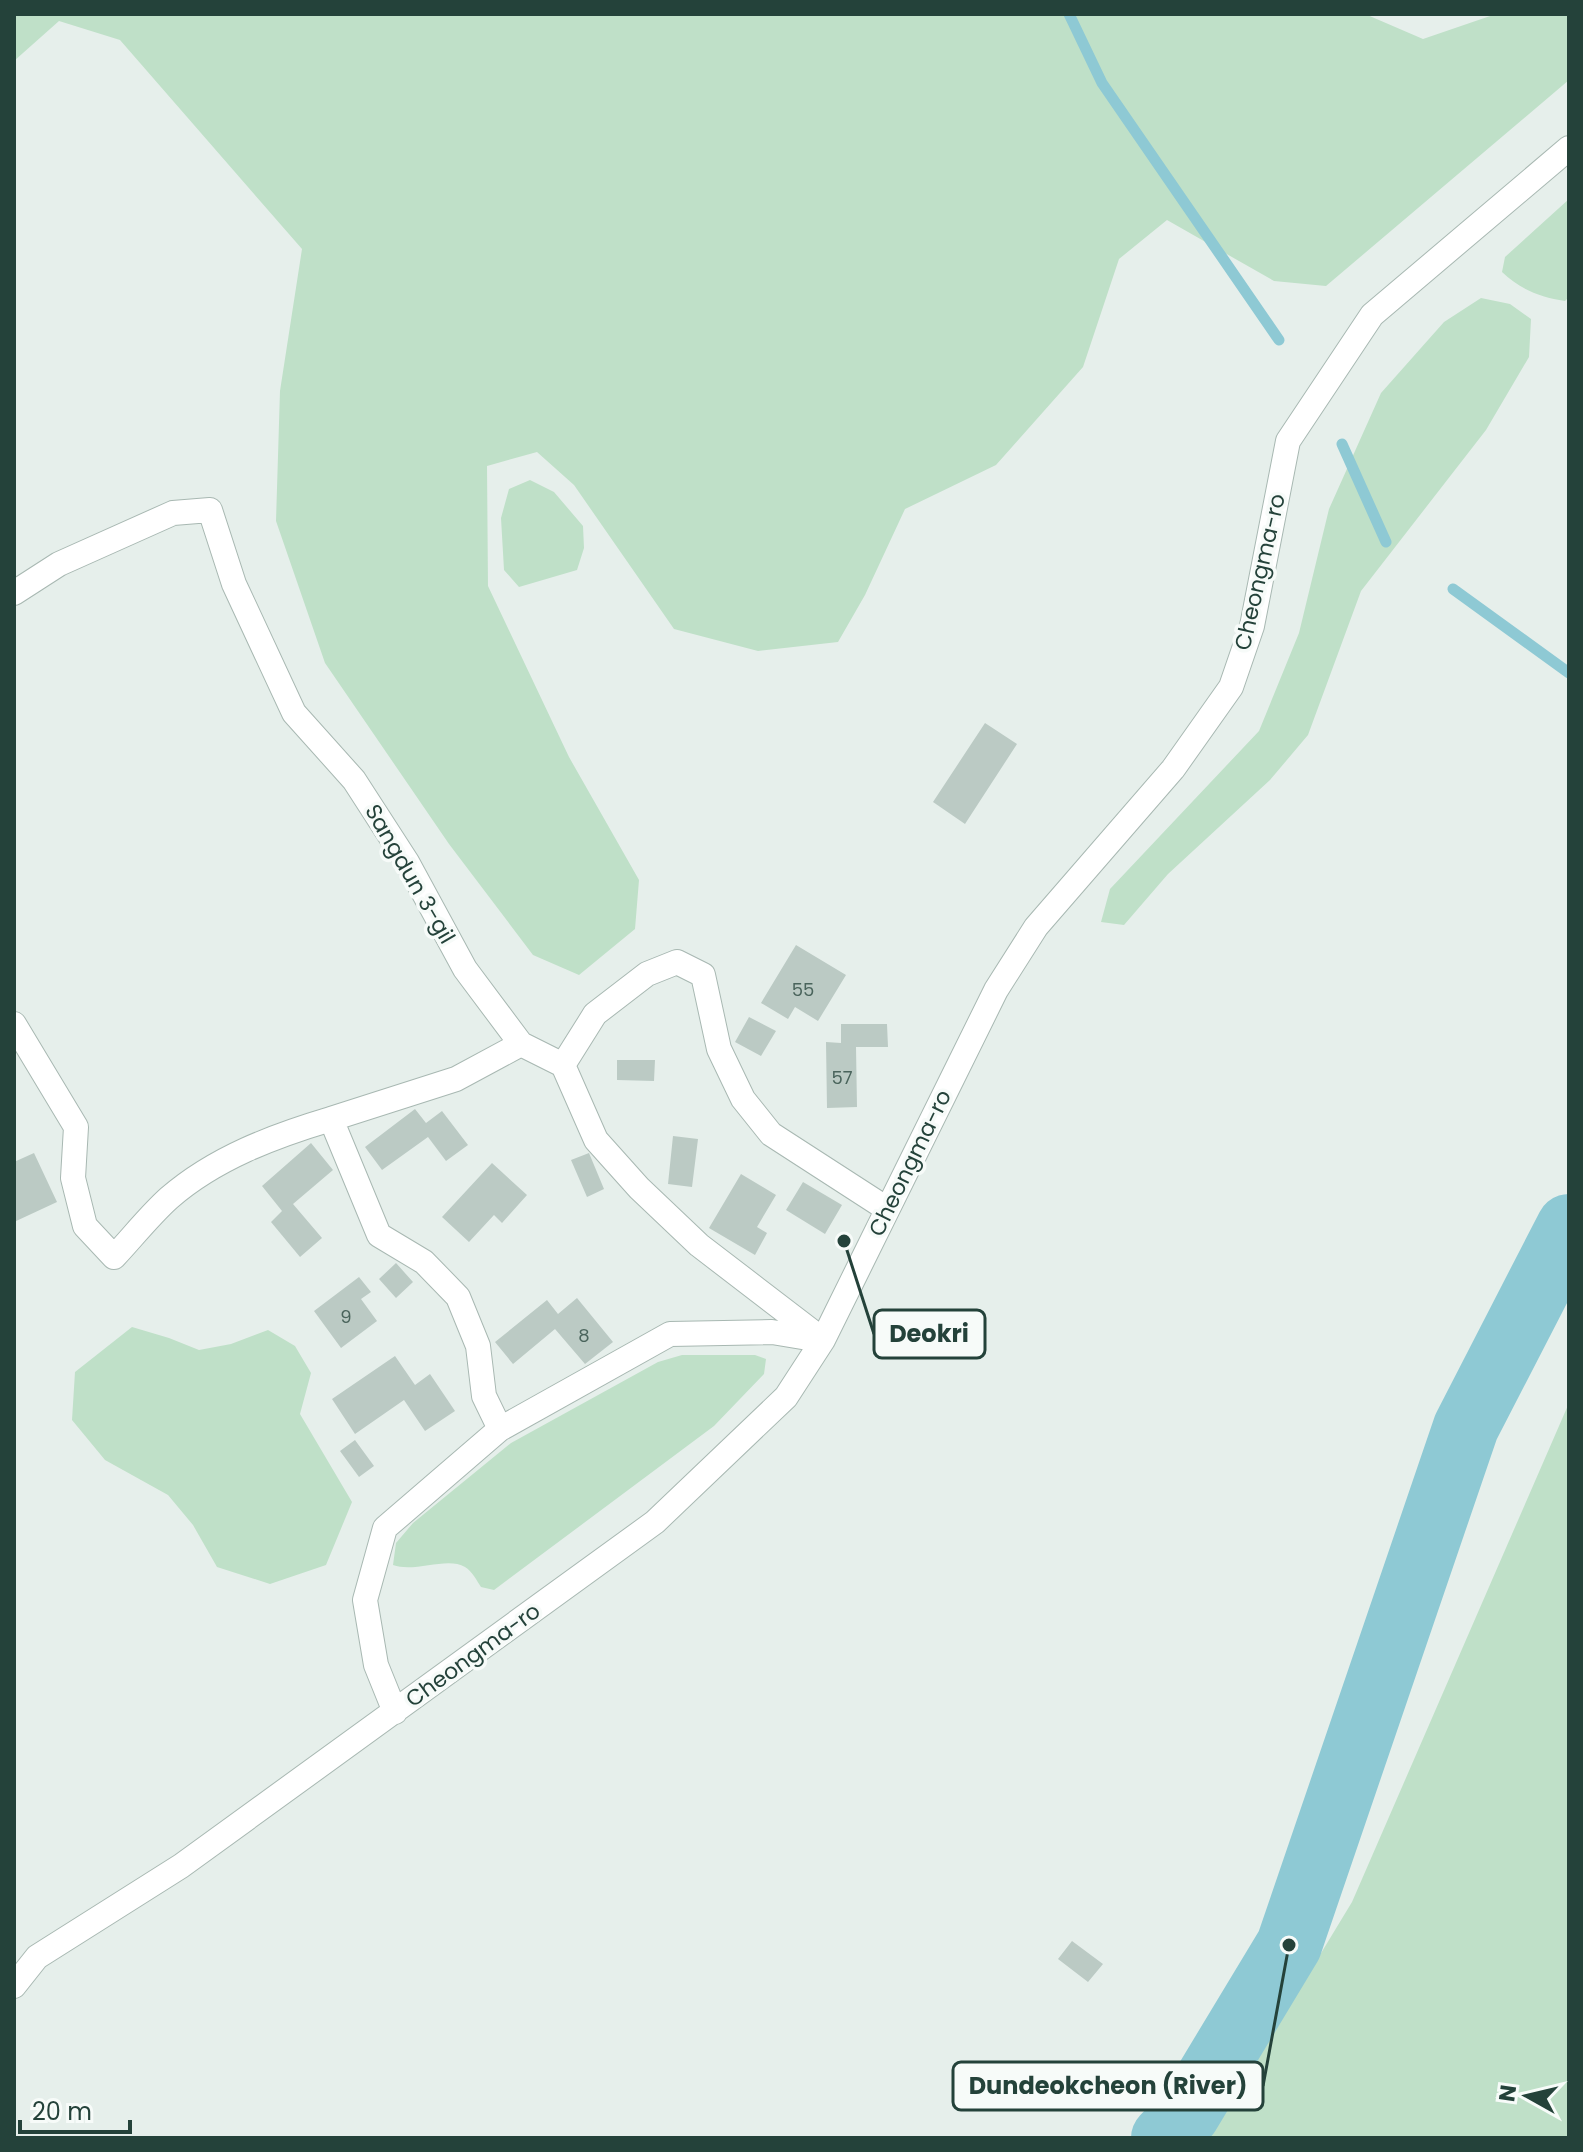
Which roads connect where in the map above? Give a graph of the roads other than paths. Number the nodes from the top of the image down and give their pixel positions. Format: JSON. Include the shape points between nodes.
{"nodes":[{"id":1,"x":1569,"y":148,"type":"edge"},
{"id":2,"x":14,"y":593,"type":"edge"},
{"id":3,"x":14,"y":1024,"type":"edge"},
{"id":4,"x":521,"y":1044,"type":"junction"},
{"id":5,"x":563,"y":1065,"type":"junction"},
{"id":6,"x":331,"y":1119,"type":"junction"},
{"id":7,"x":887,"y":1209,"type":"junction"},
{"id":8,"x":823,"y":1340,"type":"junction"},
{"id":9,"x":500,"y":1429,"type":"junction"},
{"id":10,"x":395,"y":1712,"type":"junction"},
{"id":11,"x":14,"y":1986,"type":"edge"}],
"edges":[{"from":1,"to":7,"type":"street","name":"Cheongma-ro","via":[[1372,315],[1288,441],[1252,626],[1231,687],[1173,769],[1036,927],[996,990]]},
{"from":2,"to":4,"type":"street","name":"Sangdun 3-gil","via":[[59,564],[173,513],[210,510],[234,584],[294,713],[354,780],[407,862],[465,969]]},
{"from":3,"to":6,"type":"street","via":[[76,1127],[73,1178],[85,1226],[114,1257],[170,1197],[217,1166],[275,1136]]},
{"from":4,"to":5,"type":"street","name":"Sangdun 3-gil"},
{"from":4,"to":6,"type":"street","via":[[456,1079]]},
{"from":5,"to":7,"type":"street","via":[[595,1014],[647,974],[677,962],[703,975],[719,1049],[743,1099],[771,1134]]},
{"from":5,"to":8,"type":"street","via":[[596,1140],[639,1188],[699,1245]]},
{"from":6,"to":9,"type":"street","via":[[379,1235],[424,1262],[458,1297],[478,1346],[484,1396]]},
{"from":7,"to":8,"type":"street","name":"Cheongma-ro"},
{"from":8,"to":9,"type":"street","via":[[772,1332],[670,1334]]},
{"from":8,"to":10,"type":"street","name":"Cheongma-ro","via":[[786,1397],[655,1522]]},
{"from":9,"to":10,"type":"street","via":[[385,1528],[365,1600],[376,1665]]},
{"from":10,"to":11,"type":"street","name":"Cheongma-ro","via":[[181,1866],[37,1957]]}]}
